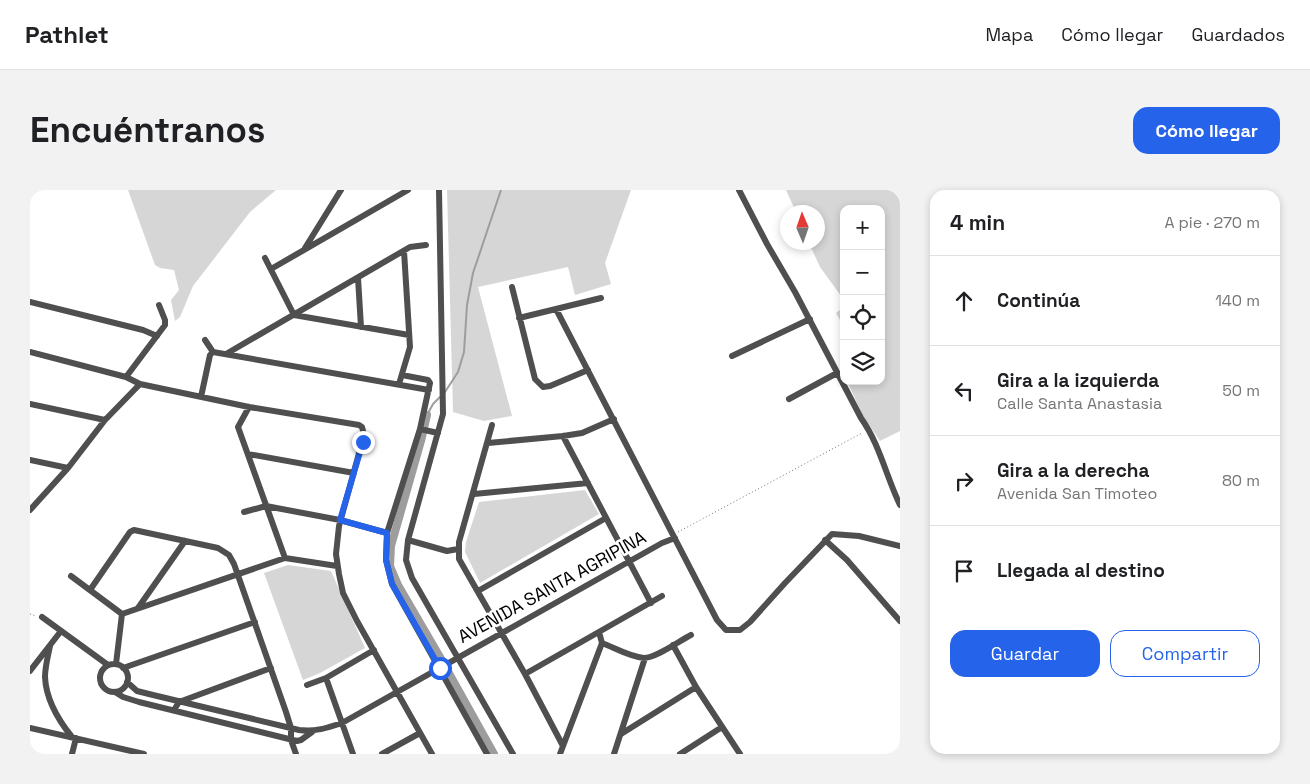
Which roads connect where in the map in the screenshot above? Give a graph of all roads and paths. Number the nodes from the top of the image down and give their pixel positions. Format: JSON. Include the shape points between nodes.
{"nodes":[{"id":1,"x":341,"y":190,"type":"edge"},
{"id":2,"x":408,"y":190,"type":"edge"},
{"id":3,"x":440,"y":190,"type":"edge"},
{"id":4,"x":739,"y":190,"type":"edge"},
{"id":5,"x":426,"y":245,"type":"dead end"},
{"id":6,"x":304,"y":250,"type":"junction"},
{"id":7,"x":404,"y":251,"type":"junction"},
{"id":8,"x":265,"y":258,"type":"dead end"},
{"id":9,"x":271,"y":269,"type":"junction"},
{"id":10,"x":358,"y":278,"type":"junction"},
{"id":11,"x":512,"y":287,"type":"dead end"},
{"id":12,"x":601,"y":298,"type":"dead end"},
{"id":13,"x":30,"y":302,"type":"edge"},
{"id":14,"x":159,"y":305,"type":"dead end"},
{"id":15,"x":556,"y":309,"type":"junction"},
{"id":16,"x":294,"y":315,"type":"junction"},
{"id":17,"x":519,"y":318,"type":"junction"},
{"id":18,"x":810,"y":319,"type":"junction"},
{"id":19,"x":361,"y":327,"type":"junction"},
{"id":20,"x":409,"y":335,"type":"junction"},
{"id":21,"x":157,"y":336,"type":"junction"},
{"id":22,"x":206,"y":340,"type":"dead end"},
{"id":23,"x":30,"y":352,"type":"edge"},
{"id":24,"x":213,"y":352,"type":"junction"},
{"id":25,"x":226,"y":354,"type":"junction"},
{"id":26,"x":732,"y":356,"type":"dead end"},
{"id":27,"x":588,"y":370,"type":"junction"},
{"id":28,"x":837,"y":373,"type":"junction"},
{"id":29,"x":402,"y":375,"type":"junction"},
{"id":30,"x":126,"y":377,"type":"junction"},
{"id":31,"x":140,"y":384,"type":"junction"},
{"id":32,"x":399,"y":384,"type":"junction"},
{"id":33,"x":429,"y":390,"type":"junction"},
{"id":34,"x":201,"y":397,"type":"junction"},
{"id":35,"x":789,"y":399,"type":"dead end"},
{"id":36,"x":30,"y":404,"type":"edge"},
{"id":37,"x":249,"y":407,"type":"junction"},
{"id":38,"x":614,"y":419,"type":"junction"},
{"id":39,"x":105,"y":420,"type":"junction"},
{"id":40,"x":492,"y":425,"type":"dead end"},
{"id":41,"x":420,"y":429,"type":"junction"},
{"id":42,"x":869,"y":430,"type":"junction"},
{"id":43,"x":438,"y":433,"type":"junction"},
{"id":44,"x":563,"y":436,"type":"junction"},
{"id":45,"x":488,"y":443,"type":"junction"},
{"id":46,"x":248,"y":454,"type":"junction"},
{"id":47,"x":30,"y":460,"type":"edge"},
{"id":48,"x":68,"y":468,"type":"junction"},
{"id":49,"x":354,"y":473,"type":"junction"},
{"id":50,"x":588,"y":483,"type":"junction"},
{"id":51,"x":474,"y":494,"type":"junction"},
{"id":52,"x":900,"y":505,"type":"edge"},
{"id":53,"x":266,"y":506,"type":"junction"},
{"id":54,"x":30,"y":510,"type":"edge"},
{"id":55,"x":244,"y":512,"type":"dead end"},
{"id":56,"x":606,"y":518,"type":"junction"},
{"id":57,"x":340,"y":520,"type":"junction"},
{"id":58,"x":387,"y":533,"type":"junction"},
{"id":59,"x":674,"y":537,"type":"junction"},
{"id":60,"x":408,"y":540,"type":"junction"},
{"id":61,"x":825,"y":540,"type":"junction"},
{"id":62,"x":185,"y":541,"type":"junction"},
{"id":63,"x":900,"y":546,"type":"edge"},
{"id":64,"x":458,"y":550,"type":"junction"},
{"id":65,"x":285,"y":558,"type":"junction"},
{"id":66,"x":629,"y":562,"type":"junction"},
{"id":67,"x":337,"y":566,"type":"junction"},
{"id":68,"x":239,"y":575,"type":"junction"},
{"id":69,"x":71,"y":576,"type":"dead end"},
{"id":70,"x":90,"y":590,"type":"junction"},
{"id":71,"x":478,"y":591,"type":"junction"},
{"id":72,"x":662,"y":596,"type":"dead end"},
{"id":73,"x":651,"y":603,"type":"junction"},
{"id":74,"x":138,"y":609,"type":"junction"},
{"id":75,"x":122,"y":614,"type":"junction"},
{"id":76,"x":42,"y":618,"type":"dead end"},
{"id":77,"x":900,"y":621,"type":"edge"},
{"id":78,"x":255,"y":622,"type":"junction"},
{"id":79,"x":61,"y":631,"type":"junction"},
{"id":80,"x":598,"y":632,"type":"junction"},
{"id":81,"x":501,"y":633,"type":"junction"},
{"id":82,"x":691,"y":635,"type":"dead end"},
{"id":83,"x":602,"y":643,"type":"junction"},
{"id":84,"x":673,"y":645,"type":"junction"},
{"id":85,"x":50,"y":646,"type":"junction"},
{"id":86,"x":374,"y":650,"type":"junction"},
{"id":87,"x":456,"y":658,"type":"junction"},
{"id":88,"x":645,"y":658,"type":"junction"},
{"id":89,"x":116,"y":664,"type":"junction"},
{"id":90,"x":108,"y":665,"type":"junction"},
{"id":91,"x":442,"y":667,"type":"junction"},
{"id":92,"x":123,"y":668,"type":"junction"},
{"id":93,"x":271,"y":668,"type":"junction"},
{"id":94,"x":30,"y":671,"type":"edge"},
{"id":95,"x":525,"y":674,"type":"junction"},
{"id":96,"x":326,"y":678,"type":"junction"},
{"id":97,"x":127,"y":682,"type":"junction"},
{"id":98,"x":307,"y":684,"type":"dead end"},
{"id":99,"x":696,"y":687,"type":"junction"},
{"id":100,"x":115,"y":692,"type":"junction"},
{"id":101,"x":397,"y":692,"type":"junction"},
{"id":102,"x":179,"y":702,"type":"junction"},
{"id":103,"x":174,"y":710,"type":"junction"},
{"id":104,"x":342,"y":723,"type":"junction"},
{"id":105,"x":722,"y":727,"type":"junction"},
{"id":106,"x":30,"y":728,"type":"edge"},
{"id":107,"x":291,"y":728,"type":"junction"},
{"id":108,"x":312,"y":732,"type":"junction"},
{"id":109,"x":420,"y":733,"type":"junction"},
{"id":110,"x":621,"y":734,"type":"junction"},
{"id":111,"x":74,"y":737,"type":"junction"},
{"id":112,"x":292,"y":740,"type":"junction"},
{"id":113,"x":301,"y":740,"type":"junction"},
{"id":114,"x":563,"y":746,"type":"junction"},
{"id":115,"x":296,"y":752,"type":"edge"},
{"id":116,"x":72,"y":754,"type":"edge"},
{"id":117,"x":144,"y":754,"type":"edge"},
{"id":118,"x":353,"y":754,"type":"edge"},
{"id":119,"x":382,"y":754,"type":"edge"},
{"id":120,"x":432,"y":754,"type":"edge"},
{"id":121,"x":487,"y":754,"type":"edge"},
{"id":122,"x":512,"y":754,"type":"edge"},
{"id":123,"x":560,"y":754,"type":"edge"},
{"id":124,"x":614,"y":754,"type":"edge"},
{"id":125,"x":680,"y":754,"type":"edge"},
{"id":126,"x":740,"y":754,"type":"edge"}],
"edges":[{"from":1,"to":6,"type":"street"},
{"from":2,"to":6,"type":"street"},
{"from":3,"to":43,"type":"street","via":[[443,414]]},
{"from":4,"to":18,"type":"street"},
{"from":5,"to":7,"type":"street"},
{"from":6,"to":9,"type":"street"},
{"from":7,"to":10,"type":"street"},
{"from":7,"to":20,"type":"street"},
{"from":8,"to":9,"type":"street"},
{"from":9,"to":16,"type":"street"},
{"from":10,"to":16,"type":"street"},
{"from":10,"to":19,"type":"street"},
{"from":11,"to":17,"type":"street"},
{"from":12,"to":15,"type":"street"},
{"from":13,"to":21,"type":"street"},
{"from":14,"to":21,"type":"street","via":[[165,325]]},
{"from":15,"to":17,"type":"street"},
{"from":15,"to":27,"type":"street"},
{"from":16,"to":19,"type":"street"},
{"from":16,"to":25,"type":"street"},
{"from":17,"to":27,"type":"street","via":[[535,379],[543,387]]},
{"from":18,"to":26,"type":"street"},
{"from":18,"to":28,"type":"street"},
{"from":19,"to":20,"type":"street"},
{"from":20,"to":29,"type":"street","via":[[410,347]]},
{"from":21,"to":30,"type":"street"},
{"from":22,"to":24,"type":"street"},
{"from":23,"to":30,"type":"street"},
{"from":24,"to":25,"type":"street"},
{"from":24,"to":34,"type":"street"},
{"from":25,"to":32,"type":"street"},
{"from":27,"to":38,"type":"street"},
{"from":28,"to":35,"type":"street"},
{"from":28,"to":42,"type":"street"},
{"from":29,"to":32,"type":"street"},
{"from":29,"to":33,"type":"street","via":[[428,380]]},
{"from":30,"to":31,"type":"street"},
{"from":31,"to":34,"type":"street"},
{"from":31,"to":39,"type":"street"},
{"from":32,"to":33,"type":"street"},
{"from":33,"to":41,"type":"street"},
{"from":34,"to":37,"type":"street"},
{"from":36,"to":39,"type":"street"},
{"from":37,"to":46,"type":"street","via":[[238,425]]},
{"from":37,"to":49,"type":"street","via":[[359,425],[363,430],[363,442]]},
{"from":38,"to":44,"type":"street","via":[[582,433]]},
{"from":38,"to":59,"type":"street"},
{"from":39,"to":48,"type":"street"},
{"from":40,"to":45,"type":"street"},
{"from":41,"to":43,"type":"street"},
{"from":41,"to":58,"type":"street"},
{"from":42,"to":52,"type":"street"},
{"from":42,"to":59,"type":"path","via":[[680,530]]},
{"from":43,"to":60,"type":"street"},
{"from":44,"to":45,"type":"street"},
{"from":44,"to":50,"type":"street"},
{"from":45,"to":51,"type":"street"},
{"from":46,"to":49,"type":"street"},
{"from":46,"to":53,"type":"street"},
{"from":47,"to":48,"type":"street"},
{"from":48,"to":54,"type":"street"},
{"from":49,"to":57,"type":"street"},
{"from":50,"to":51,"type":"street"},
{"from":50,"to":56,"type":"street"},
{"from":51,"to":64,"type":"street"},
{"from":53,"to":55,"type":"street"},
{"from":53,"to":57,"type":"street"},
{"from":53,"to":65,"type":"street"},
{"from":56,"to":66,"type":"street"},
{"from":56,"to":71,"type":"street"},
{"from":57,"to":58,"type":"street"},
{"from":57,"to":67,"type":"street"},
{"from":58,"to":91,"type":"street","via":[[386,560],[392,584]]},
{"from":59,"to":61,"type":"street","via":[[718,620],[731,631],[740,630],[750,622]]},
{"from":59,"to":66,"type":"street","name":"AVENIDA SANTA AGRIPINA"},
{"from":60,"to":64,"type":"street","via":[[447,551]]},
{"from":60,"to":87,"type":"street","via":[[408,569]]},
{"from":61,"to":63,"type":"street","via":[[838,533]]},
{"from":61,"to":77,"type":"street","via":[[847,560]]},
{"from":62,"to":68,"type":"street","via":[[225,552]]},
{"from":62,"to":70,"type":"street","via":[[134,530],[130,532]]},
{"from":62,"to":74,"type":"street"},
{"from":64,"to":71,"type":"street","via":[[461,563]]},
{"from":65,"to":67,"type":"street"},
{"from":65,"to":68,"type":"street"},
{"from":66,"to":73,"type":"street"},
{"from":66,"to":81,"type":"street","name":"AVENIDA SANTA AGRIPINA"},
{"from":67,"to":86,"type":"street","via":[[343,593]]},
{"from":68,"to":74,"type":"street"},
{"from":68,"to":78,"type":"street"},
{"from":69,"to":70,"type":"street"},
{"from":70,"to":75,"type":"street"},
{"from":71,"to":81,"type":"street"},
{"from":72,"to":73,"type":"street"},
{"from":73,"to":80,"type":"street"},
{"from":74,"to":75,"type":"street"},
{"from":75,"to":89,"type":"street"},
{"from":76,"to":79,"type":"street"},
{"from":78,"to":92,"type":"street"},
{"from":78,"to":93,"type":"street"},
{"from":79,"to":85,"type":"street"},
{"from":79,"to":90,"type":"street"},
{"from":80,"to":83,"type":"street"},
{"from":80,"to":95,"type":"street"},
{"from":81,"to":87,"type":"street","name":"AVENIDA SANTA AGRIPINA"},
{"from":81,"to":95,"type":"street"},
{"from":82,"to":84,"type":"street"},
{"from":83,"to":88,"type":"street"},
{"from":83,"to":114,"type":"street"},
{"from":84,"to":88,"type":"street"},
{"from":84,"to":99,"type":"street"},
{"from":85,"to":94,"type":"street"},
{"from":85,"to":111,"type":"street","via":[[46,688],[59,719]]},
{"from":86,"to":96,"type":"street"},
{"from":86,"to":101,"type":"street"},
{"from":87,"to":91,"type":"street","name":"AVENIDA SANTA AGRIPINA"},
{"from":87,"to":122,"type":"street"},
{"from":88,"to":110,"type":"street"},
{"from":89,"to":90,"type":"street"},
{"from":89,"to":92,"type":"street"},
{"from":90,"to":100,"type":"street","via":[[102,670],[100,682],[104,689]]},
{"from":91,"to":101,"type":"street","name":"AVENIDA SANTA AGRIPINA"},
{"from":91,"to":121,"type":"street"},
{"from":92,"to":97,"type":"street"},
{"from":93,"to":102,"type":"street"},
{"from":93,"to":107,"type":"street"},
{"from":95,"to":114,"type":"street"},
{"from":96,"to":98,"type":"street"},
{"from":96,"to":104,"type":"street"},
{"from":97,"to":100,"type":"street","via":[[123,689]]},
{"from":97,"to":102,"type":"street","via":[[137,691]]},
{"from":99,"to":105,"type":"street"},
{"from":99,"to":110,"type":"street"},
{"from":100,"to":103,"type":"street","via":[[129,699]]},
{"from":101,"to":104,"type":"street","name":"AVENIDA SANTA AGRIPINA"},
{"from":101,"to":109,"type":"street"},
{"from":102,"to":103,"type":"street"},
{"from":102,"to":107,"type":"street"},
{"from":103,"to":112,"type":"street"},
{"from":104,"to":108,"type":"street","name":"AVENIDA SANTA AGRIPINA"},
{"from":104,"to":118,"type":"street"},
{"from":105,"to":125,"type":"street"},
{"from":105,"to":126,"type":"street"},
{"from":106,"to":111,"type":"street"},
{"from":107,"to":108,"type":"street"},
{"from":107,"to":112,"type":"street"},
{"from":108,"to":113,"type":"street"},
{"from":109,"to":119,"type":"street"},
{"from":109,"to":120,"type":"street"},
{"from":110,"to":124,"type":"street"},
{"from":111,"to":116,"type":"street"},
{"from":111,"to":117,"type":"street"},
{"from":112,"to":113,"type":"street"},
{"from":112,"to":115,"type":"street"},
{"from":113,"to":115,"type":"street"},
{"from":114,"to":123,"type":"street"}]}
